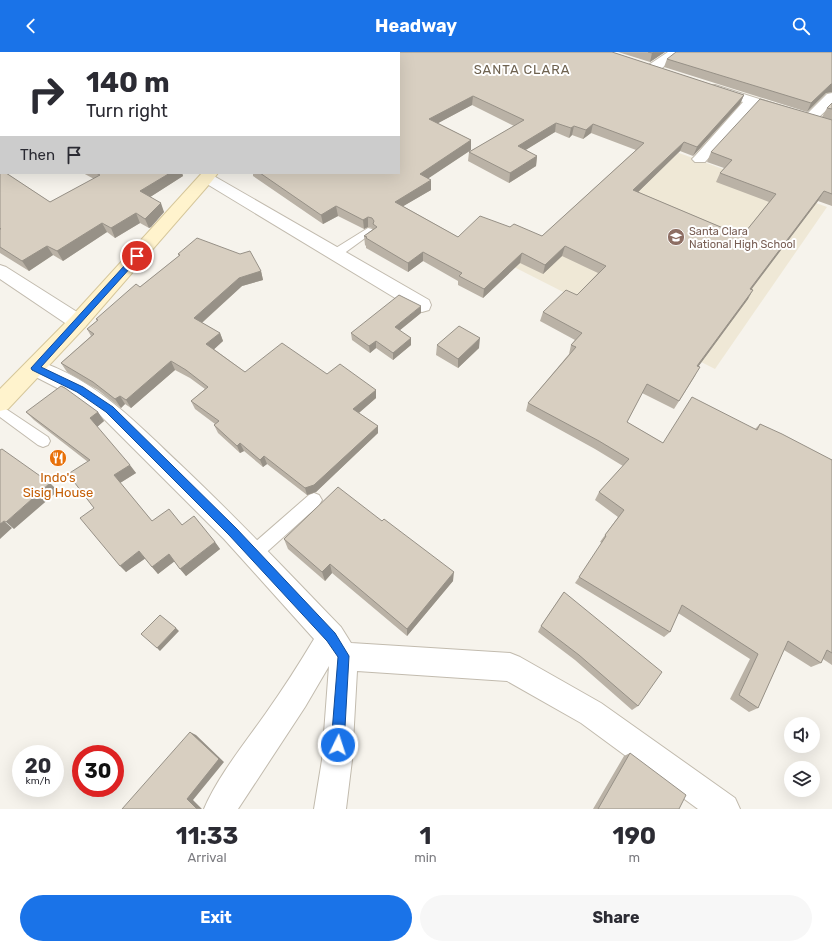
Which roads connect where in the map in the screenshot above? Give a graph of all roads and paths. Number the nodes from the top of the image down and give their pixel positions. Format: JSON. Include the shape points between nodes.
{"nodes":[{"id":1,"x":676,"y":52,"type":"edge"},
{"id":2,"x":638,"y":64,"type":"edge"},
{"id":3,"x":652,"y":69,"type":"junction"},
{"id":4,"x":665,"y":73,"type":"edge"},
{"id":5,"x":699,"y":85,"type":"edge"},
{"id":6,"x":832,"y":97,"type":"edge"},
{"id":7,"x":752,"y":101,"type":"junction"},
{"id":8,"x":811,"y":118,"type":"junction"},
{"id":9,"x":832,"y":126,"type":"edge"},
{"id":10,"x":700,"y":159,"type":"dead end"},
{"id":11,"x":208,"y":176,"type":"edge"},
{"id":12,"x":368,"y":231,"type":"edge"},
{"id":13,"x":335,"y":254,"type":"junction"},
{"id":14,"x":0,"y":271,"type":"edge"},
{"id":15,"x":422,"y":305,"type":"edge"},
{"id":16,"x":78,"y":322,"type":"junction"},
{"id":17,"x":35,"y":368,"type":"junction"},
{"id":18,"x":0,"y":403,"type":"edge"},
{"id":19,"x":0,"y":410,"type":"edge"},
{"id":20,"x":43,"y":441,"type":"dead end"},
{"id":21,"x":314,"y":500,"type":"dead end"},
{"id":22,"x":253,"y":554,"type":"junction"},
{"id":23,"x":337,"y":646,"type":"junction"},
{"id":24,"x":220,"y":809,"type":"edge"},
{"id":25,"x":330,"y":809,"type":"edge"},
{"id":26,"x":724,"y":809,"type":"edge"}],
"edges":[{"from":1,"to":3,"type":"street"},
{"from":2,"to":3,"type":"street"},
{"from":3,"to":4,"type":"street"},
{"from":5,"to":7,"type":"street"},
{"from":6,"to":8,"type":"street"},
{"from":7,"to":8,"type":"street"},
{"from":7,"to":10,"type":"street"},
{"from":8,"to":9,"type":"street"},
{"from":11,"to":13,"type":"street"},
{"from":11,"to":16,"type":"main road"},
{"from":12,"to":13,"type":"lane"},
{"from":13,"to":15,"type":"street"},
{"from":14,"to":16,"type":"street"},
{"from":16,"to":17,"type":"main road"},
{"from":17,"to":18,"type":"main road"},
{"from":17,"to":22,"type":"street","via":[[80,390],[109,410],[233,531]]},
{"from":19,"to":20,"type":"lane"},
{"from":21,"to":22,"type":"lane"},
{"from":22,"to":23,"type":"street"},
{"from":23,"to":24,"type":"street","via":[[295,697],[257,750]]},
{"from":23,"to":25,"type":"street","via":[[336,760]]},
{"from":23,"to":26,"type":"street","via":[[510,667],[591,713]]}]}
